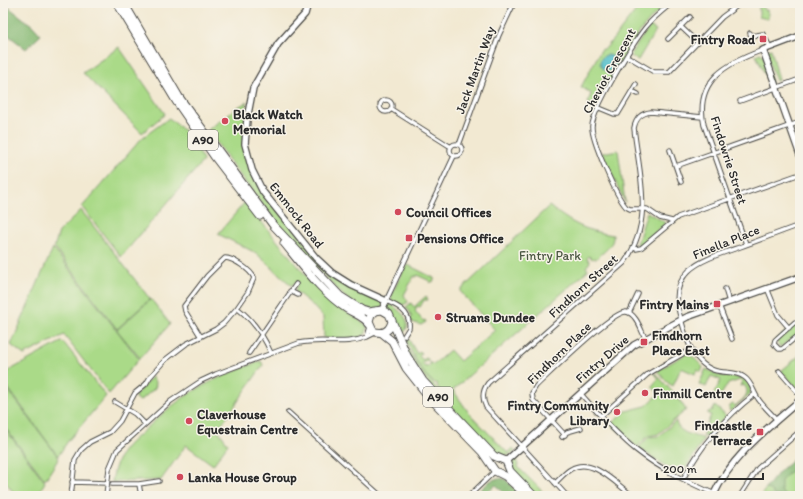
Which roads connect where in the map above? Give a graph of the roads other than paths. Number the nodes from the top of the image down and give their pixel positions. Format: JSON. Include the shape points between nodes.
{"nodes":[{"id":1,"x":117,"y":3,"type":"edge"},
{"id":2,"x":124,"y":3,"type":"edge"},
{"id":3,"x":308,"y":3,"type":"edge"},
{"id":4,"x":514,"y":3,"type":"edge"},
{"id":5,"x":672,"y":3,"type":"edge"},
{"id":6,"x":741,"y":3,"type":"edge"},
{"id":7,"x":690,"y":17,"type":"dead end"},
{"id":8,"x":681,"y":26,"type":"junction"},
{"id":9,"x":800,"y":36,"type":"edge"},
{"id":10,"x":751,"y":37,"type":"dead end"},
{"id":11,"x":668,"y":39,"type":"dead end"},
{"id":12,"x":698,"y":43,"type":"junction"},
{"id":13,"x":770,"y":47,"type":"junction"},
{"id":14,"x":763,"y":50,"type":"junction"},
{"id":15,"x":626,"y":56,"type":"junction"},
{"id":16,"x":800,"y":79,"type":"edge"},
{"id":17,"x":636,"y":84,"type":"dead end"},
{"id":18,"x":776,"y":88,"type":"junction"},
{"id":19,"x":632,"y":91,"type":"junction"},
{"id":20,"x":638,"y":94,"type":"dead end"},
{"id":21,"x":740,"y":101,"type":"dead end"},
{"id":22,"x":597,"y":107,"type":"junction"},
{"id":23,"x":391,"y":109,"type":"dead end"},
{"id":24,"x":702,"y":117,"type":"junction"},
{"id":25,"x":800,"y":122,"type":"edge"},
{"id":26,"x":790,"y":126,"type":"junction"},
{"id":27,"x":459,"y":145,"type":"junction"},
{"id":28,"x":451,"y":147,"type":"junction"},
{"id":29,"x":670,"y":150,"type":"dead end"},
{"id":30,"x":714,"y":153,"type":"junction"},
{"id":31,"x":800,"y":155,"type":"edge"},
{"id":32,"x":454,"y":156,"type":"junction"},
{"id":33,"x":676,"y":166,"type":"junction"},
{"id":34,"x":800,"y":174,"type":"edge"},
{"id":35,"x":681,"y":182,"type":"dead end"},
{"id":36,"x":730,"y":199,"type":"junction"},
{"id":37,"x":644,"y":209,"type":"junction"},
{"id":38,"x":672,"y":221,"type":"junction"},
{"id":39,"x":800,"y":225,"type":"edge"},
{"id":40,"x":746,"y":244,"type":"junction"},
{"id":41,"x":634,"y":248,"type":"junction"},
{"id":42,"x":800,"y":277,"type":"edge"},
{"id":43,"x":296,"y":284,"type":"dead end"},
{"id":44,"x":767,"y":288,"type":"junction"},
{"id":45,"x":725,"y":289,"type":"dead end"},
{"id":46,"x":290,"y":291,"type":"junction"},
{"id":47,"x":638,"y":294,"type":"dead end"},
{"id":48,"x":298,"y":295,"type":"dead end"},
{"id":49,"x":386,"y":301,"type":"junction"},
{"id":50,"x":729,"y":302,"type":"junction"},
{"id":51,"x":719,"y":305,"type":"junction"},
{"id":52,"x":237,"y":308,"type":"junction"},
{"id":53,"x":379,"y":311,"type":"junction"},
{"id":54,"x":629,"y":313,"type":"junction"},
{"id":55,"x":681,"y":319,"type":"junction"},
{"id":56,"x":392,"y":321,"type":"junction"},
{"id":57,"x":800,"y":323,"type":"edge"},
{"id":58,"x":370,"y":326,"type":"junction"},
{"id":59,"x":789,"y":328,"type":"junction"},
{"id":60,"x":262,"y":333,"type":"junction"},
{"id":61,"x":380,"y":333,"type":"junction"},
{"id":62,"x":800,"y":334,"type":"edge"},
{"id":63,"x":367,"y":336,"type":"junction"},
{"id":64,"x":404,"y":336,"type":"dead end"},
{"id":65,"x":201,"y":337,"type":"junction"},
{"id":66,"x":645,"y":338,"type":"junction"},
{"id":67,"x":732,"y":340,"type":"dead end"},
{"id":68,"x":691,"y":349,"type":"junction"},
{"id":69,"x":248,"y":352,"type":"dead end"},
{"id":70,"x":271,"y":353,"type":"junction"},
{"id":71,"x":779,"y":371,"type":"dead end"},
{"id":72,"x":580,"y":393,"type":"junction"},
{"id":73,"x":755,"y":394,"type":"junction"},
{"id":74,"x":800,"y":394,"type":"edge"},
{"id":75,"x":800,"y":400,"type":"edge"},
{"id":76,"x":115,"y":402,"type":"dead end"},
{"id":77,"x":126,"y":409,"type":"junction"},
{"id":78,"x":288,"y":412,"type":"dead end"},
{"id":79,"x":601,"y":416,"type":"junction"},
{"id":80,"x":551,"y":420,"type":"junction"},
{"id":81,"x":777,"y":420,"type":"junction"},
{"id":82,"x":145,"y":424,"type":"junction"},
{"id":83,"x":581,"y":428,"type":"dead end"},
{"id":84,"x":800,"y":431,"type":"edge"},
{"id":85,"x":521,"y":447,"type":"junction"},
{"id":86,"x":505,"y":463,"type":"junction"},
{"id":87,"x":496,"y":471,"type":"junction"},
{"id":88,"x":683,"y":479,"type":"junction"},
{"id":89,"x":159,"y":481,"type":"dead end"},
{"id":90,"x":72,"y":482,"type":"junction"},
{"id":91,"x":110,"y":484,"type":"junction"},
{"id":92,"x":139,"y":484,"type":"junction"},
{"id":93,"x":555,"y":484,"type":"junction"},
{"id":94,"x":716,"y":495,"type":"edge"},
{"id":95,"x":71,"y":496,"type":"edge"},
{"id":96,"x":106,"y":496,"type":"edge"},
{"id":97,"x":141,"y":496,"type":"edge"},
{"id":98,"x":381,"y":496,"type":"edge"},
{"id":99,"x":469,"y":496,"type":"edge"},
{"id":100,"x":527,"y":496,"type":"edge"},
{"id":101,"x":534,"y":496,"type":"edge"},
{"id":102,"x":567,"y":496,"type":"edge"},
{"id":103,"x":633,"y":496,"type":"edge"},
{"id":104,"x":740,"y":496,"type":"edge"}],
"edges":[{"from":1,"to":58,"type":"highway","number":"A90","via":[[176,101],[248,201],[320,284],[339,303],[364,319]]},
{"from":2,"to":53,"type":"highway","number":"A90","via":[[179,97],[273,225],[340,296],[362,310]]},
{"from":3,"to":49,"type":"street","name":"Emmock Road","via":[[305,14],[278,44],[253,88],[245,144],[252,170],[263,192],[316,258],[332,273],[351,285]]},
{"from":4,"to":27,"type":"street","name":"Jack Martin Way","via":[[499,35]]},
{"from":5,"to":15,"type":"street","name":"Cheviot Crescent","via":[[646,27]]},
{"from":6,"to":12,"type":"street","via":[[722,17]]},
{"from":7,"to":8,"type":"street"},
{"from":8,"to":11,"type":"street"},
{"from":8,"to":12,"type":"street"},
{"from":9,"to":13,"type":"street","name":"Findowrie Street"},
{"from":10,"to":13,"type":"street","via":[[763,34]]},
{"from":12,"to":15,"type":"street","via":[[672,70],[664,73],[654,72]]},
{"from":13,"to":14,"type":"street","name":"Findowrie Street"},
{"from":14,"to":18,"type":"street"},
{"from":14,"to":24,"type":"street","name":"Findowrie Street","via":[[729,63],[715,76],[703,100]]},
{"from":15,"to":22,"type":"street","name":"Cheviot Crescent"},
{"from":16,"to":18,"type":"street"},
{"from":17,"to":19,"type":"street"},
{"from":18,"to":21,"type":"street"},
{"from":18,"to":26,"type":"street"},
{"from":19,"to":20,"type":"street"},
{"from":19,"to":22,"type":"street","via":[[618,114]]},
{"from":22,"to":37,"type":"street","name":"Cheviot Crescent","via":[[591,128],[596,147],[623,203],[630,209]]},
{"from":23,"to":28,"type":"street"},
{"from":24,"to":30,"type":"street","name":"Findowrie Street"},
{"from":24,"to":37,"type":"street","name":"Findhorn Street","via":[[651,112],[638,118],[634,128]]},
{"from":25,"to":26,"type":"street"},
{"from":26,"to":30,"type":"street"},
{"from":26,"to":31,"type":"street"},
{"from":27,"to":28,"type":"street"},
{"from":27,"to":32,"type":"street","name":"Jack Martin Way","via":[[462,153]]},
{"from":28,"to":32,"type":"street"},
{"from":29,"to":33,"type":"street"},
{"from":30,"to":33,"type":"street"},
{"from":30,"to":36,"type":"street","name":"Findowrie Street"},
{"from":32,"to":49,"type":"street","name":"Jack Martin Way"},
{"from":33,"to":35,"type":"street"},
{"from":34,"to":36,"type":"street"},
{"from":36,"to":38,"type":"street"},
{"from":36,"to":40,"type":"street","name":"Findowrie Street"},
{"from":37,"to":38,"type":"street","name":"Cheviot Crescent"},
{"from":37,"to":41,"type":"street","name":"Findhorn Street"},
{"from":38,"to":41,"type":"street","via":[[641,248]]},
{"from":39,"to":40,"type":"street","name":"Finella Place"},
{"from":40,"to":55,"type":"street","name":"Finella Place","via":[[704,259],[688,271],[676,296]]},
{"from":41,"to":85,"type":"street","name":"Findhorn Street","via":[[624,262],[485,387],[483,398],[486,407]]},
{"from":42,"to":44,"type":"street","name":"Fintry Drive"},
{"from":43,"to":46,"type":"street"},
{"from":44,"to":50,"type":"street","name":"Fintry Drive"},
{"from":44,"to":59,"type":"street","via":[[778,315]]},
{"from":45,"to":50,"type":"street"},
{"from":46,"to":48,"type":"street"},
{"from":46,"to":60,"type":"street"},
{"from":47,"to":54,"type":"street"},
{"from":49,"to":53,"type":"street","name":"Jack Martin Way"},
{"from":49,"to":64,"type":"street","name":"Emmock Road","via":[[402,309],[406,314],[409,328]]},
{"from":50,"to":51,"type":"street","name":"Fintry Drive"},
{"from":51,"to":55,"type":"street","name":"Fintry Drive"},
{"from":51,"to":67,"type":"street"},
{"from":52,"to":60,"type":"street","via":[[248,316]]},
{"from":52,"to":65,"type":"street","via":[[224,323]]},
{"from":52,"to":65,"type":"street","via":[[254,278],[252,273],[225,258],[184,306]]},
{"from":53,"to":56,"type":"highway","number":"A90","via":[[389,314]]},
{"from":53,"to":58,"type":"highway","via":[[371,315]]},
{"from":54,"to":66,"type":"street"},
{"from":54,"to":80,"type":"street","name":"Findhorn Place","via":[[618,314],[598,329],[534,389],[533,400]]},
{"from":55,"to":66,"type":"street","name":"Fintry Drive"},
{"from":55,"to":68,"type":"street","name":"Finella Place"},
{"from":56,"to":61,"type":"highway","via":[[389,329]]},
{"from":56,"to":86,"type":"highway","number":"A90","via":[[407,356],[423,381],[494,456]]},
{"from":57,"to":59,"type":"street","via":[[795,322]]},
{"from":58,"to":61,"type":"highway","number":"A90"},
{"from":58,"to":63,"type":"street"},
{"from":59,"to":62,"type":"street","via":[[774,342],[779,349]]},
{"from":60,"to":69,"type":"street"},
{"from":60,"to":70,"type":"street"},
{"from":61,"to":63,"type":"street"},
{"from":61,"to":87,"type":"highway","number":"A90","via":[[392,341],[416,382],[482,452]]},
{"from":63,"to":70,"type":"street","via":[[350,342],[314,340]]},
{"from":65,"to":77,"type":"street","via":[[186,344],[165,360],[146,384],[135,393]]},
{"from":66,"to":72,"type":"street","name":"Fintry Drive","via":[[625,351]]},
{"from":68,"to":73,"type":"street","via":[[700,362],[711,369],[745,377]]},
{"from":68,"to":79,"type":"street","via":[[648,374]]},
{"from":70,"to":82,"type":"street","via":[[201,381],[171,401]]},
{"from":71,"to":74,"type":"street"},
{"from":72,"to":79,"type":"street"},
{"from":72,"to":80,"type":"street","name":"Fintry Drive"},
{"from":73,"to":81,"type":"street"},
{"from":73,"to":88,"type":"street","via":[[718,427]]},
{"from":75,"to":81,"type":"street"},
{"from":76,"to":77,"type":"street"},
{"from":77,"to":82,"type":"street"},
{"from":77,"to":90,"type":"street","via":[[110,432],[90,442],[81,450],[75,460]]},
{"from":78,"to":98,"type":"street"},
{"from":79,"to":88,"type":"street","via":[[636,450]]},
{"from":80,"to":83,"type":"street","via":[[563,436]]},
{"from":80,"to":85,"type":"street","name":"Fintry Drive"},
{"from":81,"to":94,"type":"street","via":[[733,462]]},
{"from":82,"to":91,"type":"street","via":[[117,450],[109,469]]},
{"from":84,"to":104,"type":"street","via":[[758,468]]},
{"from":85,"to":86,"type":"street","name":"Fintry Drive"},
{"from":85,"to":93,"type":"street"},
{"from":86,"to":87,"type":"highway","via":[[504,472]]},
{"from":86,"to":87,"type":"highway","via":[[496,461]]},
{"from":86,"to":101,"type":"highway","number":"A90"},
{"from":87,"to":99,"type":"street"},
{"from":87,"to":100,"type":"highway","number":"A90","via":[[511,480]]},
{"from":88,"to":94,"type":"street"},
{"from":89,"to":92,"type":"street"},
{"from":90,"to":91,"type":"street"},
{"from":90,"to":95,"type":"street"},
{"from":91,"to":92,"type":"street"},
{"from":91,"to":96,"type":"street"},
{"from":92,"to":97,"type":"street"},
{"from":93,"to":102,"type":"street"},
{"from":93,"to":103,"type":"street","via":[[571,469],[584,465],[597,470]]}]}
